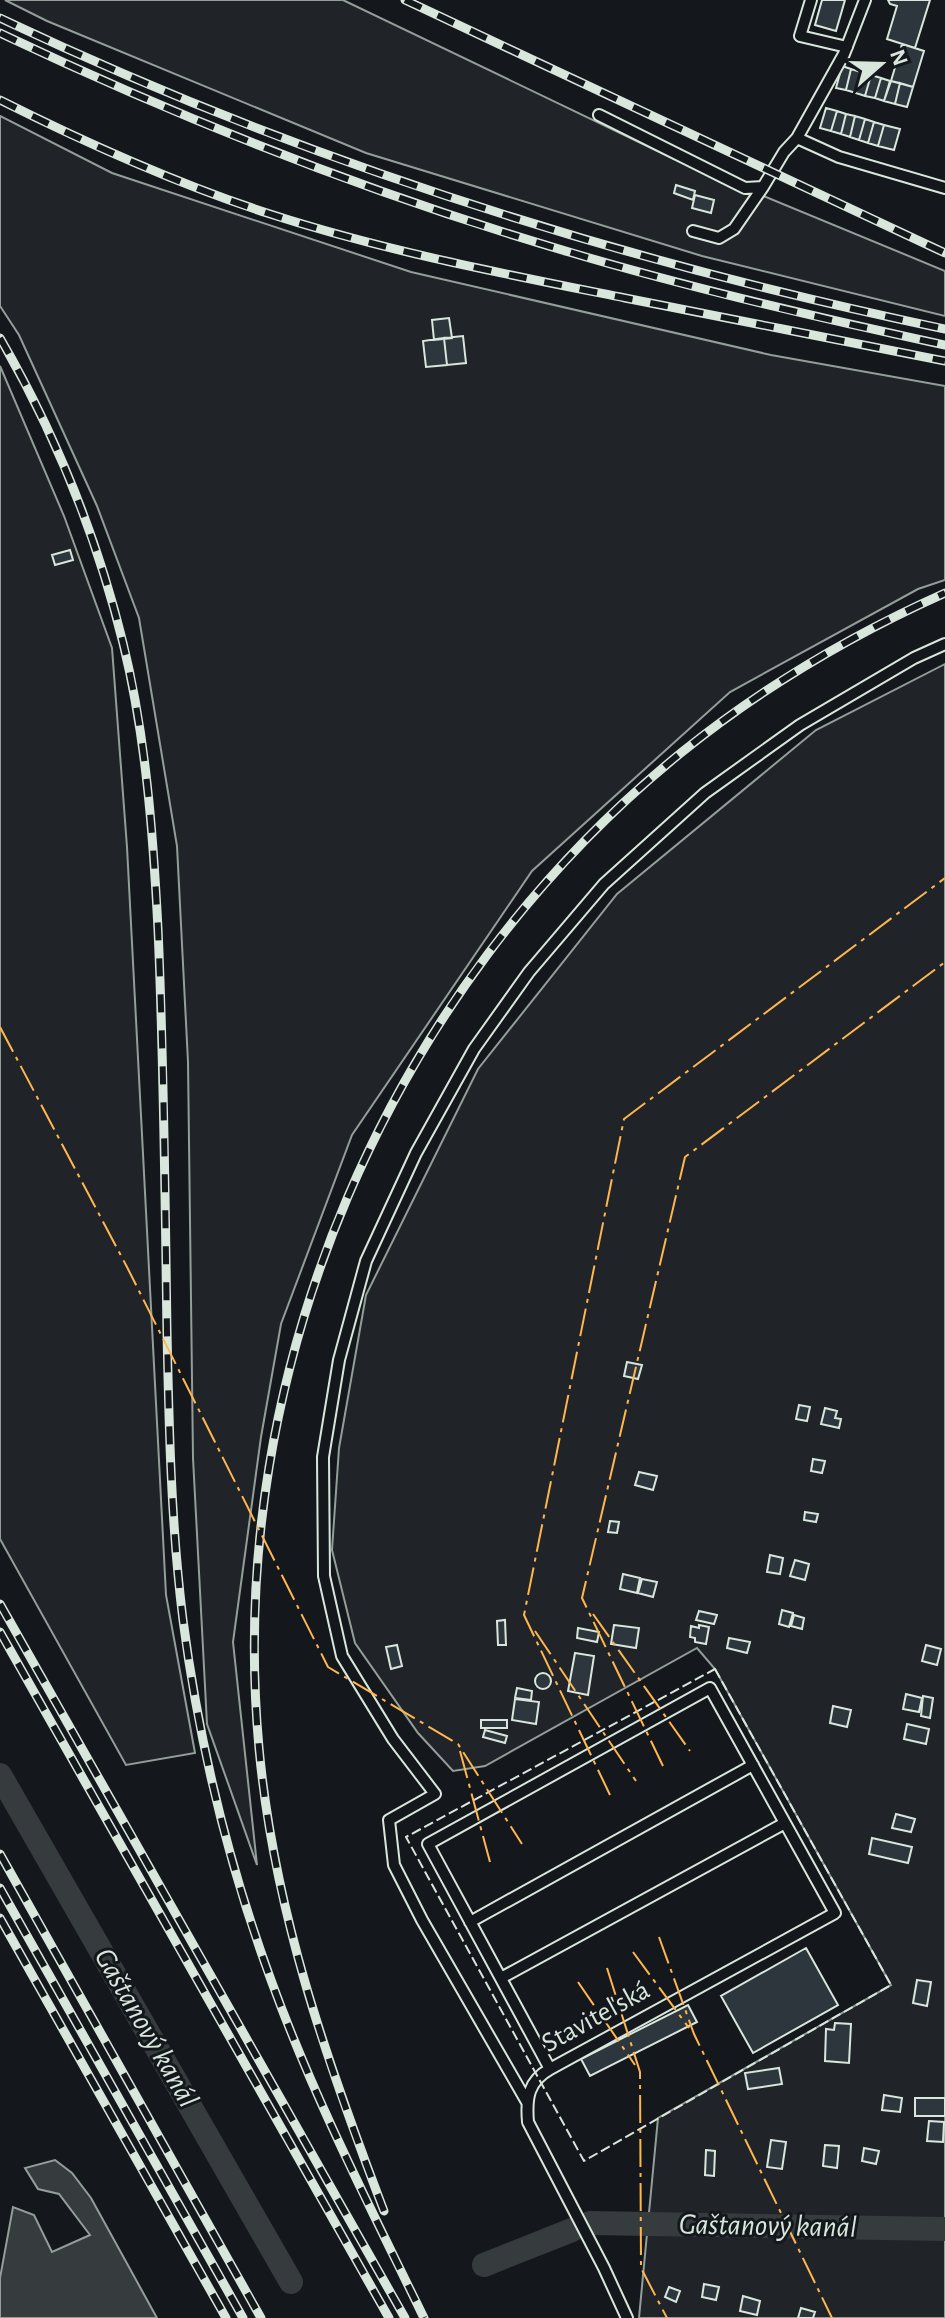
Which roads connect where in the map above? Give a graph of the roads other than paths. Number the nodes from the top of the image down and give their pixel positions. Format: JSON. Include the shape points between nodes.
{"nodes":[{"id":1,"x":811,"y":0,"type":"edge"},
{"id":2,"x":865,"y":0,"type":"edge"},
{"id":3,"x":847,"y":47,"type":"junction"},
{"id":4,"x":599,"y":115,"type":"dead end"},
{"id":5,"x":797,"y":138,"type":"junction"},
{"id":6,"x":763,"y":187,"type":"junction"},
{"id":7,"x":945,"y":188,"type":"edge"},
{"id":8,"x":693,"y":231,"type":"dead end"},
{"id":9,"x":945,"y":644,"type":"edge"},
{"id":10,"x":753,"y":1765,"type":"junction"},
{"id":11,"x":785,"y":1823,"type":"junction"},
{"id":12,"x":470,"y":1922,"type":"junction"},
{"id":13,"x":501,"y":1978,"type":"junction"},
{"id":14,"x":550,"y":2069,"type":"junction"},
{"id":15,"x":527,"y":2102,"type":"junction"},
{"id":16,"x":627,"y":2318,"type":"edge"}],
"edges":[{"from":1,"to":3,"type":"lane","via":[[800,36]]},
{"from":2,"to":3,"type":"lane"},
{"from":3,"to":5,"type":"lane"},
{"from":4,"to":6,"type":"lane","via":[[745,188]]},
{"from":5,"to":6,"type":"lane"},
{"from":5,"to":7,"type":"lane","via":[[839,157]]},
{"from":6,"to":8,"type":"lane","via":[[734,229],[719,238]]},
{"from":9,"to":15,"type":"lane","via":[[800,725],[705,793],[604,884],[529,972],[474,1049],[416,1153],[366,1261],[339,1360],[323,1457],[324,1576],[342,1656],[393,1739],[435,1794],[389,1820],[394,1865]]},
{"from":10,"to":11,"type":"lane"},
{"from":10,"to":12,"type":"lane"},
{"from":10,"to":12,"type":"lane","via":[[710,1688],[428,1844]]},
{"from":11,"to":13,"type":"lane"},
{"from":11,"to":14,"type":"lane","name":"Staviteľská","via":[[835,1913]]},
{"from":12,"to":13,"type":"lane"},
{"from":13,"to":14,"type":"lane"},
{"from":14,"to":15,"type":"lane","name":"Staviteľská","via":[[539,2075]]},
{"from":15,"to":16,"type":"lane","via":[[528,2122]]}]}
